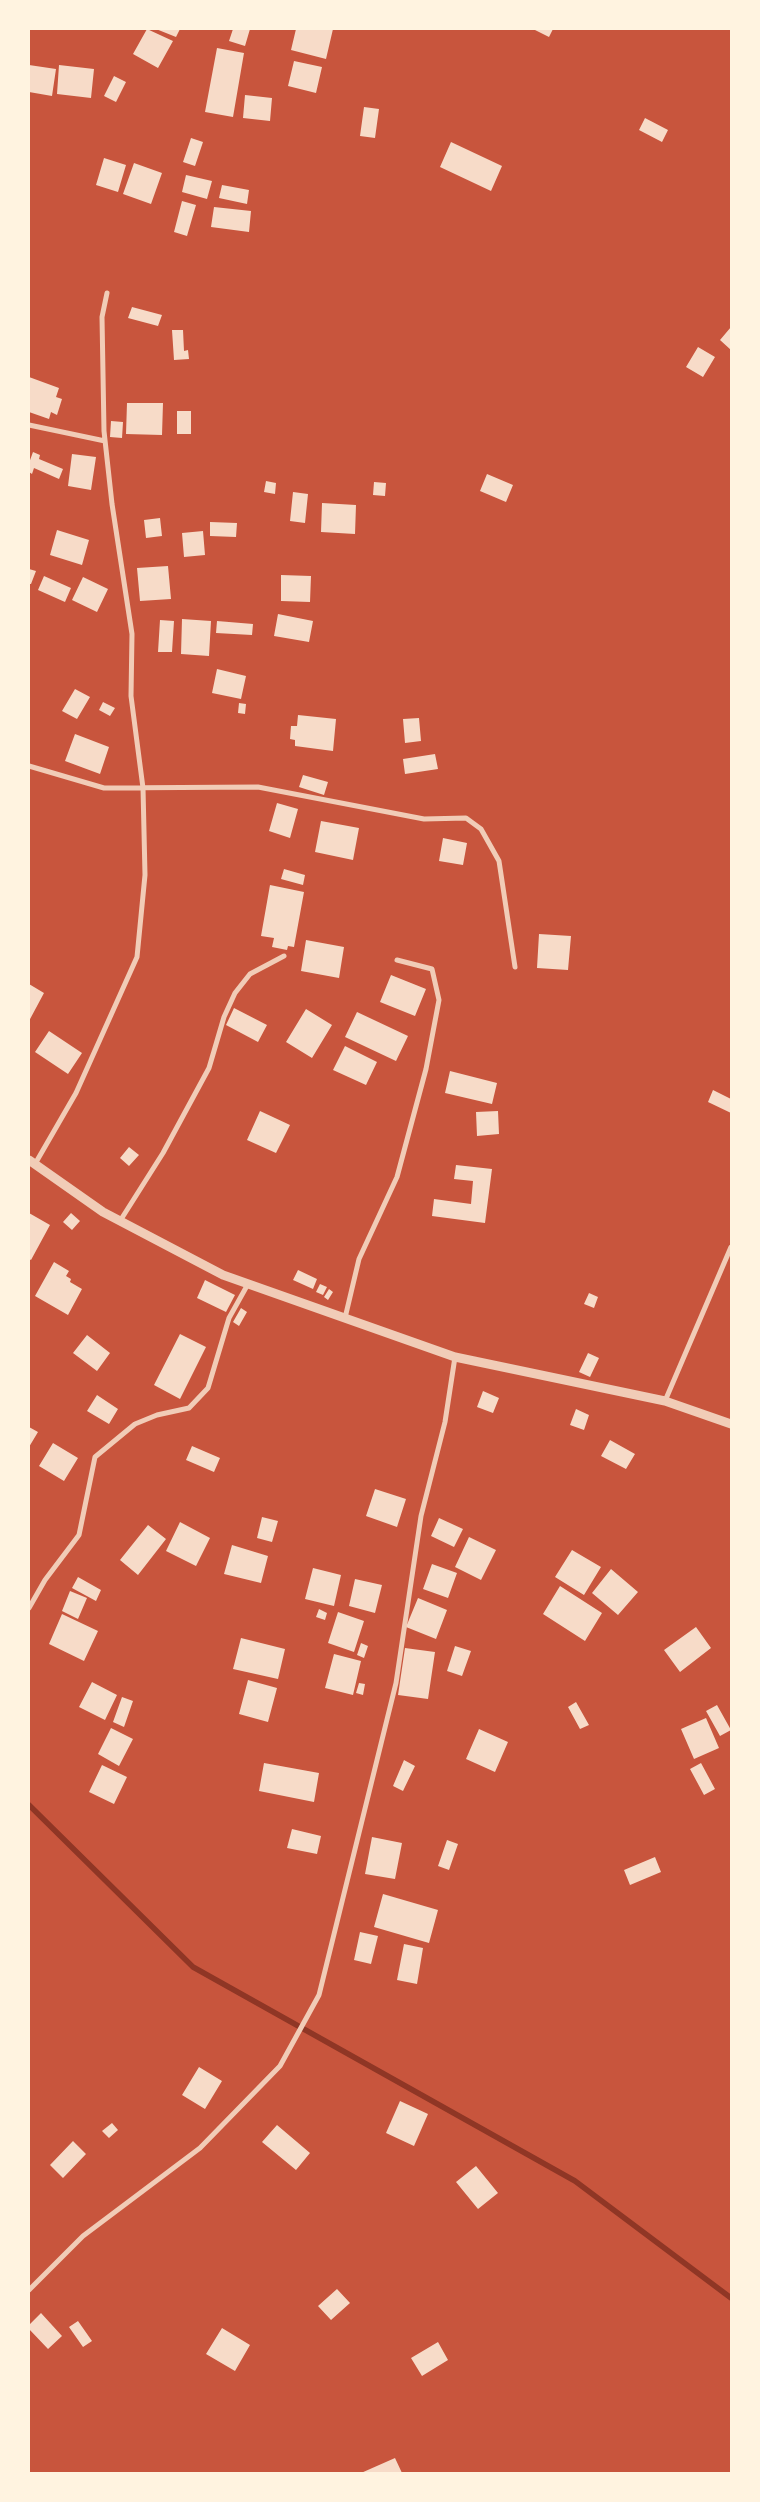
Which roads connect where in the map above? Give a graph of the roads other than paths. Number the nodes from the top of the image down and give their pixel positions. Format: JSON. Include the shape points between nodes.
{"nodes":[{"id":1,"x":107,"y":293,"type":"dead end"},
{"id":2,"x":29,"y":425,"type":"edge"},
{"id":3,"x":105,"y":441,"type":"junction"},
{"id":4,"x":29,"y":766,"type":"edge"},
{"id":5,"x":143,"y":788,"type":"junction"},
{"id":6,"x":284,"y":956,"type":"dead end"},
{"id":7,"x":397,"y":960,"type":"dead end"},
{"id":8,"x":515,"y":966,"type":"dead end"},
{"id":9,"x":32,"y":1162,"type":"edge"},
{"id":10,"x":120,"y":1222,"type":"junction"},
{"id":11,"x":731,"y":1247,"type":"edge"},
{"id":12,"x":248,"y":1284,"type":"junction"},
{"id":13,"x":345,"y":1318,"type":"junction"},
{"id":14,"x":455,"y":1357,"type":"junction"},
{"id":15,"x":665,"y":1400,"type":"junction"},
{"id":16,"x":731,"y":1424,"type":"edge"},
{"id":17,"x":29,"y":1608,"type":"edge"},
{"id":18,"x":29,"y":2290,"type":"edge"}],
"edges":[{"from":1,"to":3,"type":"street","via":[[102,317]]},
{"from":2,"to":3,"type":"street"},
{"from":3,"to":5,"type":"street","via":[[132,634],[131,696]]},
{"from":4,"to":5,"type":"street","via":[[104,788]]},
{"from":5,"to":8,"type":"street","via":[[258,787],[424,819],[466,818],[481,829],[498,861]]},
{"from":5,"to":9,"type":"street","via":[[145,875],[137,958],[76,1094]]},
{"from":6,"to":10,"type":"street","via":[[250,974],[235,993],[224,1017],[209,1068],[163,1153]]},
{"from":7,"to":13,"type":"street","via":[[432,969],[439,1000],[426,1070],[397,1176],[359,1259]]},
{"from":9,"to":10,"type":"street"},
{"from":10,"to":12,"type":"street","via":[[223,1275]]},
{"from":11,"to":15,"type":"street"},
{"from":12,"to":13,"type":"street"},
{"from":12,"to":17,"type":"street","via":[[229,1318],[208,1388],[189,1408],[157,1414],[135,1424],[95,1457],[79,1535],[45,1580]]},
{"from":13,"to":14,"type":"street"},
{"from":14,"to":15,"type":"street"},
{"from":14,"to":18,"type":"street","via":[[445,1422],[421,1516],[396,1683],[319,1995],[280,2066],[200,2148],[83,2236]]},
{"from":15,"to":16,"type":"street"}]}
